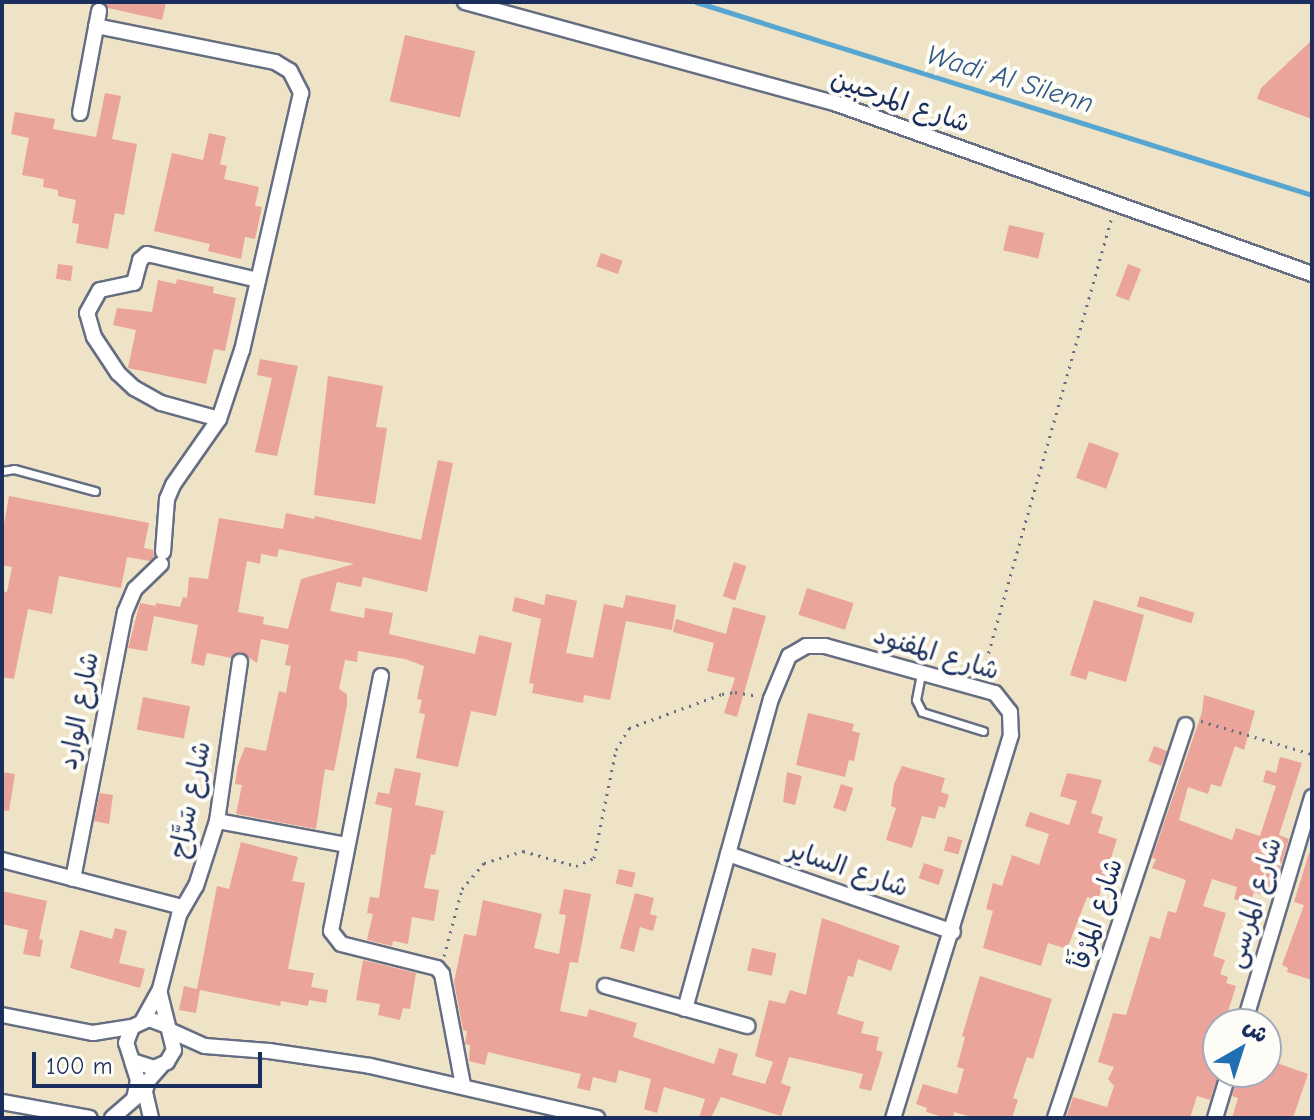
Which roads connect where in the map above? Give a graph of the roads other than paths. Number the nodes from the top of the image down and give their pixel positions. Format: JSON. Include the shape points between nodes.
{"nodes":[{"id":1,"x":465,"y":2,"type":"edge"},
{"id":2,"x":80,"y":113,"type":"dead end"},
{"id":3,"x":1312,"y":274,"type":"edge"},
{"id":4,"x":258,"y":280,"type":"junction"},
{"id":5,"x":219,"y":419,"type":"junction"},
{"id":6,"x":2,"y":471,"type":"edge"},
{"id":7,"x":95,"y":491,"type":"dead end"},
{"id":8,"x":240,"y":662,"type":"dead end"},
{"id":9,"x":921,"y":671,"type":"junction"},
{"id":10,"x":381,"y":676,"type":"dead end"},
{"id":11,"x":1186,"y":725,"type":"road end"},
{"id":12,"x":983,"y":731,"type":"dead end"},
{"id":13,"x":1312,"y":797,"type":"edge"},
{"id":14,"x":217,"y":821,"type":"junction"},
{"id":15,"x":346,"y":845,"type":"junction"},
{"id":16,"x":728,"y":854,"type":"junction"},
{"id":17,"x":2,"y":860,"type":"edge"},
{"id":18,"x":73,"y":879,"type":"junction"},
{"id":19,"x":182,"y":907,"type":"junction"},
{"id":20,"x":953,"y":932,"type":"junction"},
{"id":21,"x":605,"y":986,"type":"dead end"},
{"id":22,"x":160,"y":989,"type":"junction"},
{"id":23,"x":1249,"y":1008,"type":"edge"},
{"id":24,"x":685,"y":1009,"type":"junction"},
{"id":25,"x":2,"y":1015,"type":"edge"},
{"id":26,"x":138,"y":1024,"type":"junction"},
{"id":27,"x":747,"y":1026,"type":"dead end"},
{"id":28,"x":169,"y":1029,"type":"junction"},
{"id":29,"x":93,"y":1033,"type":"junction"},
{"id":30,"x":205,"y":1046,"type":"junction"},
{"id":31,"x":130,"y":1056,"type":"junction"},
{"id":32,"x":164,"y":1064,"type":"junction"},
{"id":33,"x":463,"y":1085,"type":"junction"},
{"id":34,"x":1224,"y":1088,"type":"edge"},
{"id":35,"x":2,"y":1102,"type":"edge"},
{"id":36,"x":90,"y":1118,"type":"edge"},
{"id":37,"x":112,"y":1118,"type":"edge"},
{"id":38,"x":151,"y":1118,"type":"edge"},
{"id":39,"x":597,"y":1118,"type":"edge"},
{"id":40,"x":893,"y":1118,"type":"edge"},
{"id":41,"x":1055,"y":1118,"type":"edge"},
{"id":42,"x":1215,"y":1118,"type":"edge"}],
"edges":[{"from":1,"to":3,"type":"street","name":"شارع المرحبين","via":[[837,104]]},
{"from":2,"to":4,"type":"street","via":[[98,19],[275,62],[295,78],[299,107]]},
{"from":4,"to":5,"type":"street"},
{"from":4,"to":5,"type":"street","via":[[147,254],[134,283],[100,290],[87,313],[94,337],[134,388],[161,403]]},
{"from":5,"to":18,"type":"street","name":"شارع الوارد","via":[[173,485],[162,558],[135,589],[125,612]]},
{"from":6,"to":7,"type":"lane","via":[[14,469]]},
{"from":8,"to":14,"type":"street","name":"شارع سَرَّاح"},
{"from":9,"to":12,"type":"lane","via":[[916,700],[922,712]]},
{"from":9,"to":16,"type":"street","name":"شارع المفنود","via":[[825,646],[806,646],[783,663]]},
{"from":9,"to":20,"type":"street","name":"شارع المفنود","via":[[995,693],[1006,704],[1012,727]]},
{"from":10,"to":15,"type":"street"},
{"from":11,"to":41,"type":"street","name":"شارع المرْفَأ"},
{"from":13,"to":23,"type":"street","name":"شارع المرسى"},
{"from":14,"to":15,"type":"street"},
{"from":14,"to":19,"type":"street","name":"شارع سَرَّاح","via":[[196,886]]},
{"from":15,"to":33,"type":"street","via":[[331,925],[336,941],[431,964],[440,972]]},
{"from":16,"to":20,"type":"street","name":"شارع الساير"},
{"from":16,"to":24,"type":"street","name":"شارع المفنود"},
{"from":17,"to":18,"type":"street"},
{"from":18,"to":19,"type":"street"},
{"from":19,"to":22,"type":"street","name":"شارع سَرَّاح"},
{"from":20,"to":40,"type":"street","name":"شارع المفنود"},
{"from":21,"to":24,"type":"street"},
{"from":22,"to":26,"type":"street","name":"شارع سَرَّاح"},
{"from":22,"to":28,"type":"street","name":"شارع سَرَّاح"},
{"from":24,"to":27,"type":"street"},
{"from":25,"to":29,"type":"street"},
{"from":26,"to":28,"type":"street","via":[[156,1020]]},
{"from":26,"to":29,"type":"street"},
{"from":26,"to":31,"type":"street","via":[[126,1043]]},
{"from":28,"to":30,"type":"street"},
{"from":28,"to":32,"type":"street","via":[[174,1050]]},
{"from":29,"to":31,"type":"street"},
{"from":30,"to":32,"type":"street"},
{"from":30,"to":33,"type":"street","via":[[325,1058]]},
{"from":31,"to":32,"type":"street","via":[[146,1068]]},
{"from":31,"to":37,"type":"street","via":[[138,1080],[134,1099]]},
{"from":32,"to":38,"type":"street","via":[[145,1091]]},
{"from":33,"to":39,"type":"street"},
{"from":34,"to":42,"type":"street"},
{"from":35,"to":36,"type":"street"}]}
